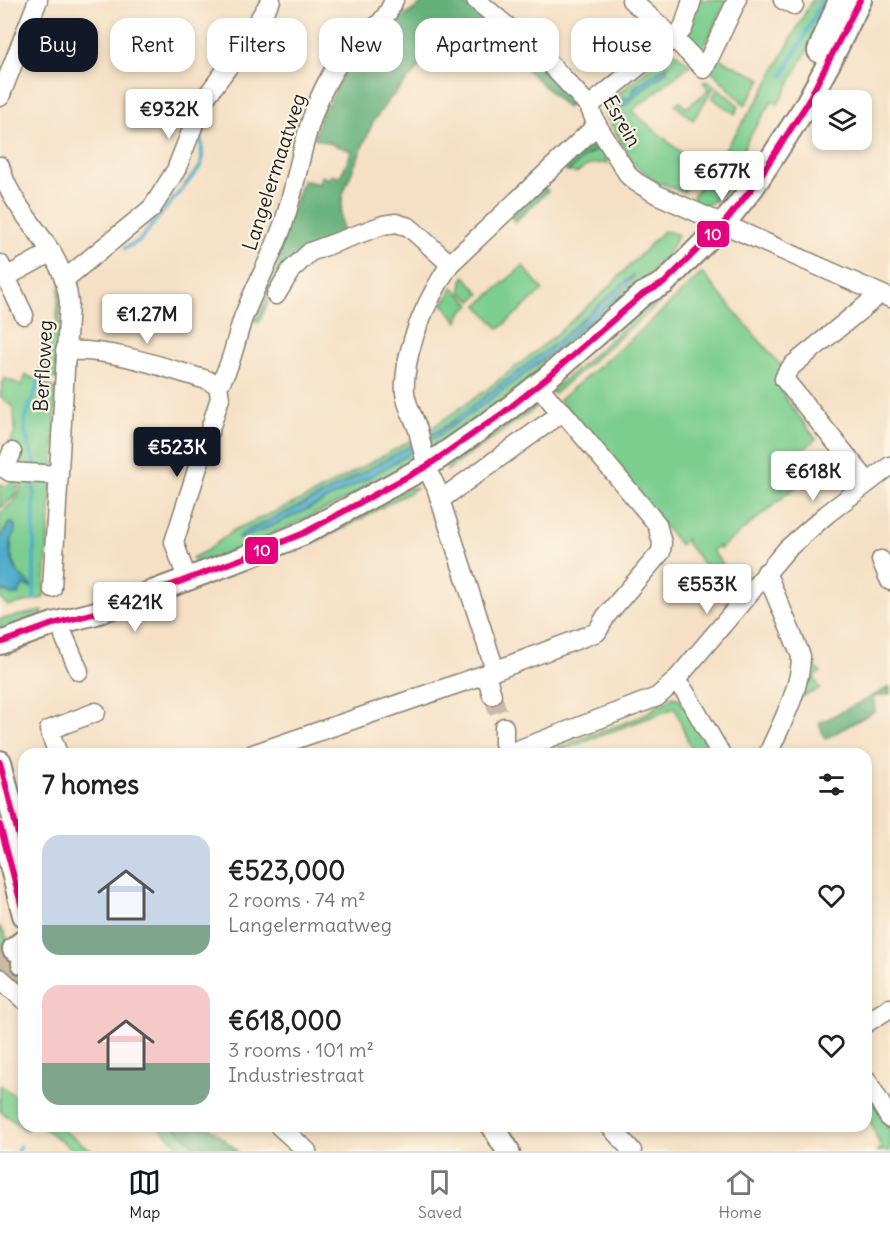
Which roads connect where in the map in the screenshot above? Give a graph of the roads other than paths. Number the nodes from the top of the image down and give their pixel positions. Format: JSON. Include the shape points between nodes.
{"nodes":[{"id":1,"x":39,"y":0,"type":"edge"},
{"id":2,"x":271,"y":0,"type":"edge"},
{"id":3,"x":394,"y":0,"type":"edge"},
{"id":4,"x":476,"y":0,"type":"edge"},
{"id":5,"x":631,"y":0,"type":"edge"},
{"id":6,"x":692,"y":0,"type":"edge"},
{"id":7,"x":737,"y":0,"type":"edge"},
{"id":8,"x":840,"y":0,"type":"edge"},
{"id":9,"x":860,"y":0,"type":"edge"},
{"id":10,"x":674,"y":38,"type":"junction"},
{"id":11,"x":5,"y":70,"type":"edge"},
{"id":12,"x":0,"y":97,"type":"edge"},
{"id":13,"x":589,"y":106,"type":"junction"},
{"id":14,"x":597,"y":125,"type":"junction"},
{"id":15,"x":0,"y":166,"type":"edge"},
{"id":16,"x":717,"y":219,"type":"junction"},
{"id":17,"x":52,"y":252,"type":"junction"},
{"id":18,"x":450,"y":264,"type":"junction"},
{"id":19,"x":3,"y":270,"type":"edge"},
{"id":20,"x":65,"y":279,"type":"junction"},
{"id":21,"x":276,"y":295,"type":"dead end"},
{"id":22,"x":885,"y":296,"type":"edge"},
{"id":23,"x":24,"y":315,"type":"dead end"},
{"id":24,"x":65,"y":351,"type":"junction"},
{"id":25,"x":538,"y":385,"type":"junction"},
{"id":26,"x":218,"y":386,"type":"junction"},
{"id":27,"x":563,"y":412,"type":"junction"},
{"id":28,"x":423,"y":452,"type":"junction"},
{"id":29,"x":6,"y":468,"type":"edge"},
{"id":30,"x":43,"y":474,"type":"junction"},
{"id":31,"x":882,"y":476,"type":"edge"},
{"id":32,"x":440,"y":500,"type":"junction"},
{"id":33,"x":244,"y":558,"type":"junction"},
{"id":34,"x":881,"y":560,"type":"dead end"},
{"id":35,"x":766,"y":572,"type":"junction"},
{"id":36,"x":188,"y":579,"type":"junction"},
{"id":37,"x":890,"y":581,"type":"edge"},
{"id":38,"x":52,"y":588,"type":"dead end"},
{"id":39,"x":64,"y":636,"type":"junction"},
{"id":40,"x":0,"y":644,"type":"edge"},
{"id":41,"x":0,"y":660,"type":"edge"},
{"id":42,"x":79,"y":671,"type":"dead end"},
{"id":43,"x":490,"y":672,"type":"junction"},
{"id":44,"x":675,"y":681,"type":"junction"},
{"id":45,"x":492,"y":695,"type":"tunnel mouth"},
{"id":46,"x":96,"y":712,"type":"dead end"},
{"id":47,"x":504,"y":727,"type":"tunnel mouth"},
{"id":48,"x":56,"y":748,"type":"edge"},
{"id":49,"x":270,"y":748,"type":"edge"},
{"id":50,"x":505,"y":748,"type":"edge"},
{"id":51,"x":523,"y":748,"type":"edge"},
{"id":52,"x":715,"y":748,"type":"edge"},
{"id":53,"x":770,"y":748,"type":"edge"},
{"id":54,"x":0,"y":762,"type":"edge"},
{"id":55,"x":14,"y":832,"type":"edge"},
{"id":56,"x":18,"y":865,"type":"edge"},
{"id":57,"x":0,"y":978,"type":"edge"},
{"id":58,"x":18,"y":994,"type":"edge"},
{"id":59,"x":890,"y":1008,"type":"edge"},
{"id":60,"x":872,"y":1019,"type":"edge"},
{"id":61,"x":872,"y":1089,"type":"edge"},
{"id":62,"x":890,"y":1119,"type":"edge"},
{"id":63,"x":286,"y":1132,"type":"edge"},
{"id":64,"x":497,"y":1132,"type":"edge"},
{"id":65,"x":614,"y":1132,"type":"edge"},
{"id":66,"x":627,"y":1149,"type":"edge"},
{"id":67,"x":307,"y":1151,"type":"edge"},
{"id":68,"x":508,"y":1151,"type":"edge"}],
"edges":[{"from":1,"to":11,"type":"street"},
{"from":2,"to":20,"type":"street","via":[[203,100],[176,171],[152,208]]},
{"from":3,"to":26,"type":"street","name":"Langelermaatweg","via":[[381,24],[343,58],[326,84],[272,255],[244,315]]},
{"from":4,"to":13,"type":"street","name":"Esrein","via":[[540,54]]},
{"from":5,"to":10,"type":"street"},
{"from":6,"to":10,"type":"street","via":[[683,29]]},
{"from":7,"to":10,"type":"street","via":[[704,69]]},
{"from":8,"to":16,"type":"main road","via":[[794,101]]},
{"from":9,"to":16,"type":"main road","via":[[805,107],[753,187]]},
{"from":10,"to":13,"type":"street"},
{"from":11,"to":12,"type":"street"},
{"from":13,"to":14,"type":"street","name":"Esrein"},
{"from":14,"to":16,"type":"street","name":"Esrein","via":[[636,182]]},
{"from":14,"to":18,"type":"street"},
{"from":15,"to":17,"type":"street","name":"Berfloweg","via":[[10,191]]},
{"from":16,"to":22,"type":"street","name":"Esrein"},
{"from":16,"to":25,"type":"main road","via":[[655,275],[643,294]]},
{"from":17,"to":19,"type":"street"},
{"from":17,"to":20,"type":"street","name":"Berfloweg"},
{"from":18,"to":21,"type":"street","via":[[410,227],[383,225],[310,252],[291,270]]},
{"from":18,"to":28,"type":"street","via":[[413,335],[406,373],[406,401]]},
{"from":19,"to":23,"type":"street"},
{"from":20,"to":24,"type":"street","name":"Berfloweg","via":[[69,303]]},
{"from":22,"to":31,"type":"street","name":"Esrein","via":[[793,365],[784,379]]},
{"from":24,"to":26,"type":"street","via":[[110,353]]},
{"from":24,"to":30,"type":"street","name":"Berfloweg"},
{"from":25,"to":27,"type":"street"},
{"from":25,"to":28,"type":"main road","via":[[495,419]]},
{"from":26,"to":36,"type":"street","name":"Langelermaatweg","via":[[220,398],[174,542]]},
{"from":27,"to":32,"type":"street"},
{"from":27,"to":43,"type":"street","via":[[657,524],[661,552],[597,632]]},
{"from":28,"to":32,"type":"street"},
{"from":28,"to":33,"type":"main road","via":[[304,533]]},
{"from":29,"to":30,"type":"street","via":[[10,472]]},
{"from":30,"to":38,"type":"street","name":"Berfloweg"},
{"from":31,"to":35,"type":"street","via":[[827,514]]},
{"from":32,"to":43,"type":"street"},
{"from":33,"to":36,"type":"main road"},
{"from":33,"to":39,"type":"main road","via":[[211,579]]},
{"from":34,"to":37,"type":"street"},
{"from":35,"to":44,"type":"street"},
{"from":35,"to":53,"type":"street","via":[[801,656],[796,684]]},
{"from":36,"to":40,"type":"main road"},
{"from":39,"to":41,"type":"main road"},
{"from":39,"to":42,"type":"street"},
{"from":43,"to":45,"type":"street"},
{"from":43,"to":49,"type":"street"},
{"from":44,"to":51,"type":"street","via":[[657,698]]},
{"from":44,"to":52,"type":"street"},
{"from":46,"to":48,"type":"street","via":[[49,730]]},
{"from":47,"to":50,"type":"street"},
{"from":54,"to":55,"type":"main road"},
{"from":55,"to":56,"type":"main road"},
{"from":57,"to":58,"type":"street"},
{"from":59,"to":60,"type":"street"},
{"from":61,"to":62,"type":"street"},
{"from":63,"to":67,"type":"street"},
{"from":64,"to":68,"type":"main road"},
{"from":65,"to":66,"type":"street"}]}
